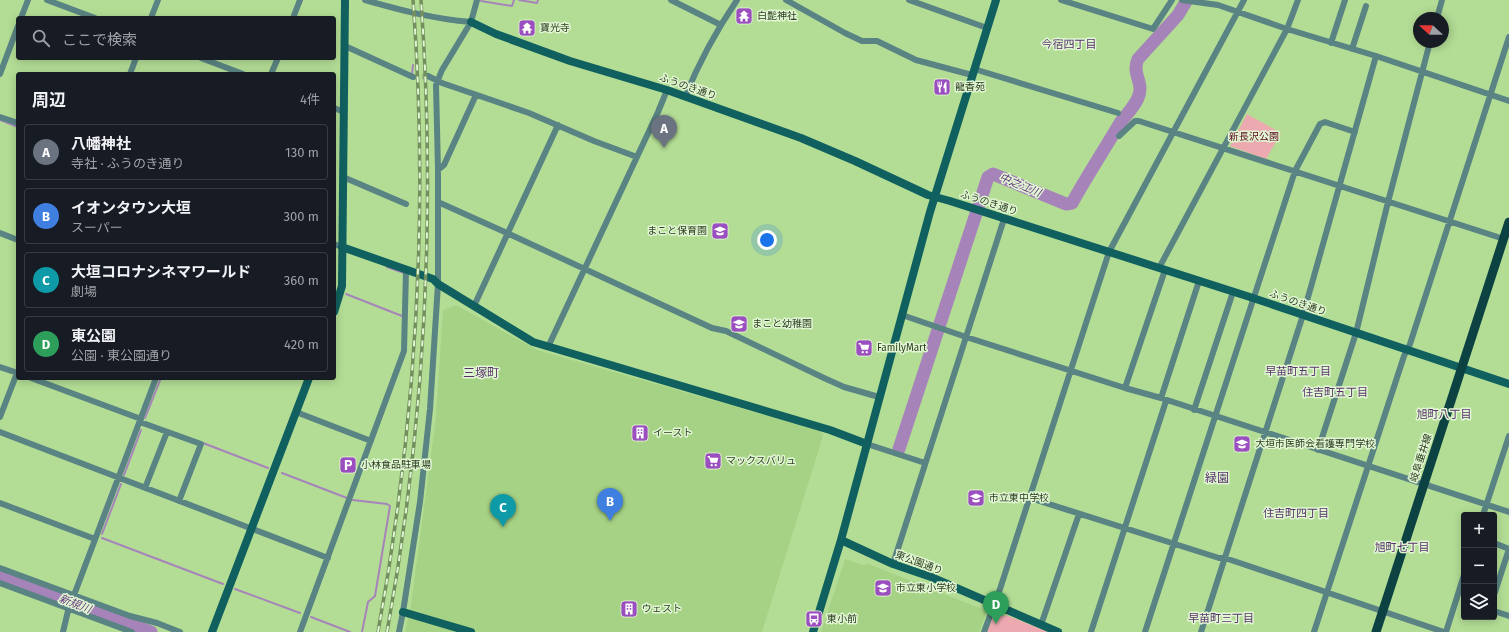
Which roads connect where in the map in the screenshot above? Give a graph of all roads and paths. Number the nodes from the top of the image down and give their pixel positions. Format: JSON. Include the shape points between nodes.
{"nodes":[{"id":1,"x":28,"y":0,"type":"edge"},
{"id":2,"x":47,"y":0,"type":"edge"},
{"id":3,"x":158,"y":0,"type":"edge"},
{"id":4,"x":300,"y":0,"type":"edge"},
{"id":5,"x":345,"y":0,"type":"edge"},
{"id":6,"x":365,"y":0,"type":"edge"},
{"id":7,"x":477,"y":0,"type":"edge"},
{"id":8,"x":671,"y":0,"type":"edge"},
{"id":9,"x":738,"y":0,"type":"edge"},
{"id":10,"x":786,"y":0,"type":"edge"},
{"id":11,"x":909,"y":0,"type":"edge"},
{"id":12,"x":996,"y":0,"type":"edge"},
{"id":13,"x":1061,"y":0,"type":"edge"},
{"id":14,"x":1172,"y":0,"type":"edge"},
{"id":15,"x":1182,"y":0,"type":"edge"},
{"id":16,"x":1244,"y":0,"type":"edge"},
{"id":17,"x":1298,"y":0,"type":"edge"},
{"id":18,"x":1345,"y":0,"type":"edge"},
{"id":19,"x":1442,"y":0,"type":"edge"},
{"id":20,"x":1366,"y":6,"type":"dead end"},
{"id":21,"x":1238,"y":12,"type":"junction"},
{"id":22,"x":1439,"y":12,"type":"edge"},
{"id":23,"x":22,"y":16,"type":"edge"},
{"id":24,"x":90,"y":16,"type":"edge"},
{"id":25,"x":152,"y":16,"type":"edge"},
{"id":26,"x":294,"y":16,"type":"edge"},
{"id":27,"x":471,"y":22,"type":"junction"},
{"id":28,"x":721,"y":24,"type":"junction"},
{"id":29,"x":987,"y":28,"type":"junction"},
{"id":30,"x":1288,"y":29,"type":"junction"},
{"id":31,"x":16,"y":31,"type":"edge"},
{"id":32,"x":1509,"y":37,"type":"edge"},
{"id":33,"x":1331,"y":43,"type":"junction"},
{"id":34,"x":345,"y":46,"type":"junction"},
{"id":35,"x":1428,"y":48,"type":"edge"},
{"id":36,"x":1352,"y":49,"type":"junction"},
{"id":37,"x":1376,"y":56,"type":"junction"},
{"id":38,"x":135,"y":60,"type":"edge"},
{"id":39,"x":206,"y":60,"type":"edge"},
{"id":40,"x":277,"y":60,"type":"edge"},
{"id":41,"x":131,"y":72,"type":"edge"},
{"id":42,"x":238,"y":72,"type":"edge"},
{"id":43,"x":272,"y":72,"type":"edge"},
{"id":44,"x":973,"y":72,"type":"junction"},
{"id":45,"x":1422,"y":72,"type":"junction"},
{"id":46,"x":0,"y":74,"type":"edge"},
{"id":47,"x":428,"y":76,"type":"tunnel mouth"},
{"id":48,"x":413,"y":77,"type":"tunnel mouth"},
{"id":49,"x":438,"y":81,"type":"junction"},
{"id":50,"x":667,"y":90,"type":"junction"},
{"id":51,"x":476,"y":94,"type":"junction"},
{"id":52,"x":1490,"y":94,"type":"junction"},
{"id":53,"x":685,"y":97,"type":"junction"},
{"id":54,"x":1509,"y":101,"type":"edge"},
{"id":55,"x":336,"y":109,"type":"edge"},
{"id":56,"x":344,"y":112,"type":"junction"},
{"id":57,"x":1118,"y":113,"type":"dead end"},
{"id":58,"x":0,"y":117,"type":"edge"},
{"id":59,"x":16,"y":122,"type":"edge"},
{"id":60,"x":558,"y":125,"type":"junction"},
{"id":61,"x":1174,"y":132,"type":"junction"},
{"id":62,"x":1355,"y":132,"type":"junction"},
{"id":63,"x":1119,"y":136,"type":"dead end"},
{"id":64,"x":1223,"y":149,"type":"junction"},
{"id":65,"x":637,"y":157,"type":"junction"},
{"id":66,"x":438,"y":170,"type":"junction"},
{"id":67,"x":1295,"y":171,"type":"junction"},
{"id":68,"x":343,"y":177,"type":"junction"},
{"id":69,"x":1340,"y":186,"type":"junction"},
{"id":70,"x":935,"y":197,"type":"junction"},
{"id":71,"x":438,"y":202,"type":"junction"},
{"id":72,"x":1388,"y":202,"type":"junction"},
{"id":73,"x":406,"y":204,"type":"dead end"},
{"id":74,"x":1004,"y":219,"type":"junction"},
{"id":75,"x":1450,"y":222,"type":"junction"},
{"id":76,"x":1509,"y":222,"type":"edge"},
{"id":77,"x":0,"y":233,"type":"edge"},
{"id":78,"x":507,"y":233,"type":"junction"},
{"id":79,"x":1506,"y":236,"type":"edge"},
{"id":80,"x":16,"y":239,"type":"edge"},
{"id":81,"x":338,"y":245,"type":"edge"},
{"id":82,"x":1109,"y":252,"type":"junction"},
{"id":83,"x":1162,"y":269,"type":"junction"},
{"id":84,"x":406,"y":270,"type":"junction"},
{"id":85,"x":585,"y":270,"type":"junction"},
{"id":86,"x":1199,"y":281,"type":"junction"},
{"id":87,"x":438,"y":284,"type":"junction"},
{"id":88,"x":1232,"y":292,"type":"junction"},
{"id":89,"x":1253,"y":298,"type":"junction"},
{"id":90,"x":336,"y":306,"type":"edge"},
{"id":91,"x":474,"y":306,"type":"junction"},
{"id":92,"x":902,"y":314,"type":"junction"},
{"id":93,"x":1303,"y":315,"type":"junction"},
{"id":94,"x":1356,"y":333,"type":"junction"},
{"id":95,"x":966,"y":337,"type":"junction"},
{"id":96,"x":548,"y":347,"type":"junction"},
{"id":97,"x":1407,"y":351,"type":"junction"},
{"id":98,"x":0,"y":366,"type":"edge"},
{"id":99,"x":1462,"y":368,"type":"junction"},
{"id":100,"x":1070,"y":370,"type":"junction"},
{"id":101,"x":16,"y":373,"type":"edge"},
{"id":102,"x":16,"y":376,"type":"edge"},
{"id":103,"x":36,"y":380,"type":"edge"},
{"id":104,"x":155,"y":380,"type":"edge"},
{"id":105,"x":308,"y":380,"type":"edge"},
{"id":106,"x":1509,"y":384,"type":"edge"},
{"id":107,"x":1125,"y":388,"type":"junction"},
{"id":108,"x":879,"y":397,"type":"junction"},
{"id":109,"x":1164,"y":400,"type":"junction"},
{"id":110,"x":1194,"y":410,"type":"junction"},
{"id":111,"x":296,"y":412,"type":"junction"},
{"id":112,"x":1214,"y":416,"type":"junction"},
{"id":113,"x":0,"y":417,"type":"edge"},
{"id":114,"x":141,"y":420,"type":"junction"},
{"id":115,"x":0,"y":432,"type":"edge"},
{"id":116,"x":166,"y":432,"type":"junction"},
{"id":117,"x":1265,"y":433,"type":"junction"},
{"id":118,"x":1509,"y":436,"type":"edge"},
{"id":119,"x":371,"y":441,"type":"junction"},
{"id":120,"x":867,"y":444,"type":"junction"},
{"id":121,"x":1318,"y":450,"type":"junction"},
{"id":122,"x":926,"y":463,"type":"junction"},
{"id":123,"x":1368,"y":467,"type":"junction"},
{"id":124,"x":119,"y":478,"type":"junction"},
{"id":125,"x":1424,"y":485,"type":"junction"},
{"id":126,"x":145,"y":488,"type":"junction"},
{"id":127,"x":1030,"y":498,"type":"junction"},
{"id":128,"x":179,"y":501,"type":"junction"},
{"id":129,"x":0,"y":503,"type":"edge"},
{"id":130,"x":1487,"y":505,"type":"junction"},
{"id":131,"x":1485,"y":512,"type":"edge"},
{"id":132,"x":1509,"y":512,"type":"edge"},
{"id":133,"x":1079,"y":514,"type":"junction"},
{"id":134,"x":1125,"y":528,"type":"junction"},
{"id":135,"x":252,"y":529,"type":"junction"},
{"id":136,"x":95,"y":539,"type":"junction"},
{"id":137,"x":840,"y":540,"type":"junction"},
{"id":138,"x":1173,"y":544,"type":"junction"},
{"id":139,"x":1497,"y":544,"type":"edge"},
{"id":140,"x":1509,"y":549,"type":"edge"},
{"id":141,"x":328,"y":558,"type":"junction"},
{"id":142,"x":1225,"y":558,"type":"junction"},
{"id":143,"x":893,"y":564,"type":"junction"},
{"id":144,"x":0,"y":568,"type":"edge"},
{"id":145,"x":0,"y":583,"type":"edge"},
{"id":146,"x":1461,"y":584,"type":"edge"},
{"id":147,"x":1497,"y":586,"type":"edge"},
{"id":148,"x":1327,"y":592,"type":"junction"},
{"id":149,"x":75,"y":596,"type":"junction"},
{"id":150,"x":1457,"y":599,"type":"junction"},
{"id":151,"x":1461,"y":600,"type":"edge"},
{"id":152,"x":994,"y":605,"type":"junction"},
{"id":153,"x":70,"y":607,"type":"junction"},
{"id":154,"x":1383,"y":610,"type":"junction"},
{"id":155,"x":403,"y":612,"type":"junction"},
{"id":156,"x":1497,"y":612,"type":"edge"},
{"id":157,"x":1509,"y":616,"type":"edge"},
{"id":158,"x":1041,"y":625,"type":"junction"},
{"id":159,"x":63,"y":632,"type":"edge"},
{"id":160,"x":132,"y":632,"type":"edge"},
{"id":161,"x":180,"y":632,"type":"edge"},
{"id":162,"x":212,"y":632,"type":"edge"},
{"id":163,"x":300,"y":632,"type":"edge"},
{"id":164,"x":399,"y":632,"type":"edge"},
{"id":165,"x":471,"y":632,"type":"edge"},
{"id":166,"x":813,"y":632,"type":"edge"},
{"id":167,"x":984,"y":632,"type":"edge"},
{"id":168,"x":1058,"y":632,"type":"edge"},
{"id":169,"x":1091,"y":632,"type":"edge"},
{"id":170,"x":1145,"y":632,"type":"edge"},
{"id":171,"x":1201,"y":632,"type":"edge"},
{"id":172,"x":1314,"y":632,"type":"edge"},
{"id":173,"x":1376,"y":632,"type":"edge"},
{"id":174,"x":1445,"y":632,"type":"edge"}],
"edges":[{"from":1,"to":23,"type":"street"},
{"from":2,"to":24,"type":"street"},
{"from":3,"to":25,"type":"street"},
{"from":4,"to":26,"type":"street"},
{"from":5,"to":34,"type":"street"},
{"from":6,"to":27,"type":"street","via":[[418,15]]},
{"from":7,"to":27,"type":"street"},
{"from":8,"to":28,"type":"street"},
{"from":9,"to":28,"type":"street"},
{"from":10,"to":44,"type":"street","via":[[862,41],[877,42],[916,60]]},
{"from":11,"to":29,"type":"street"},
{"from":12,"to":29,"type":"street"},
{"from":13,"to":14,"type":"street","via":[[1153,29]]},
{"from":15,"to":21,"type":"street","via":[[1212,4]]},
{"from":16,"to":21,"type":"street"},
{"from":17,"to":30,"type":"street"},
{"from":18,"to":33,"type":"street"},
{"from":19,"to":22,"type":"street"},
{"from":20,"to":36,"type":"street"},
{"from":21,"to":30,"type":"street"},
{"from":21,"to":61,"type":"street"},
{"from":27,"to":49,"type":"street"},
{"from":27,"to":50,"type":"street","name":"ふうのき通り","via":[[496,34],[570,61]]},
{"from":28,"to":53,"type":"street"},
{"from":29,"to":44,"type":"street"},
{"from":30,"to":33,"type":"street"},
{"from":30,"to":64,"type":"street"},
{"from":31,"to":46,"type":"street"},
{"from":32,"to":52,"type":"street"},
{"from":33,"to":36,"type":"street"},
{"from":34,"to":48,"type":"street"},
{"from":34,"to":56,"type":"street"},
{"from":35,"to":45,"type":"street"},
{"from":36,"to":37,"type":"street"},
{"from":37,"to":45,"type":"street"},
{"from":37,"to":62,"type":"street"},
{"from":38,"to":41,"type":"street"},
{"from":39,"to":42,"type":"street"},
{"from":40,"to":43,"type":"street"},
{"from":44,"to":57,"type":"street"},
{"from":44,"to":70,"type":"street"},
{"from":45,"to":52,"type":"street"},
{"from":45,"to":72,"type":"street"},
{"from":47,"to":49,"type":"street"},
{"from":49,"to":51,"type":"street"},
{"from":49,"to":66,"type":"street","via":[[435,92]]},
{"from":50,"to":53,"type":"street","name":"ふうのき通り"},
{"from":50,"to":65,"type":"street"},
{"from":51,"to":60,"type":"street"},
{"from":51,"to":66,"type":"street","via":[[444,165]]},
{"from":52,"to":54,"type":"street"},
{"from":52,"to":75,"type":"street"},
{"from":53,"to":70,"type":"street","name":"ふうのき通り","via":[[802,138]]},
{"from":55,"to":56,"type":"street"},
{"from":56,"to":68,"type":"street"},
{"from":58,"to":59,"type":"street"},
{"from":60,"to":65,"type":"street"},
{"from":60,"to":78,"type":"street"},
{"from":61,"to":63,"type":"street","via":[[1135,121]]},
{"from":61,"to":64,"type":"street"},
{"from":61,"to":82,"type":"street"},
{"from":62,"to":67,"type":"street","via":[[1325,122],[1320,124]]},
{"from":62,"to":69,"type":"street"},
{"from":64,"to":67,"type":"street"},
{"from":64,"to":83,"type":"street"},
{"from":65,"to":85,"type":"street"},
{"from":66,"to":71,"type":"street"},
{"from":67,"to":69,"type":"street"},
{"from":67,"to":89,"type":"street"},
{"from":68,"to":73,"type":"street"},
{"from":68,"to":81,"type":"street"},
{"from":69,"to":72,"type":"street"},
{"from":69,"to":93,"type":"street"},
{"from":70,"to":74,"type":"street","name":"ふうのき通り"},
{"from":70,"to":92,"type":"street"},
{"from":71,"to":78,"type":"street"},
{"from":71,"to":87,"type":"street"},
{"from":72,"to":75,"type":"street"},
{"from":72,"to":94,"type":"street"},
{"from":74,"to":82,"type":"street","name":"ふうのき通り"},
{"from":74,"to":95,"type":"street"},
{"from":75,"to":79,"type":"street"},
{"from":75,"to":97,"type":"street"},
{"from":76,"to":79,"type":"main road","name":"岐阜垂井線"},
{"from":77,"to":80,"type":"street"},
{"from":78,"to":85,"type":"street"},
{"from":78,"to":91,"type":"street"},
{"from":79,"to":99,"type":"main road","name":"岐阜垂井線"},
{"from":81,"to":84,"type":"street"},
{"from":81,"to":90,"type":"street","via":[[342,286]]},
{"from":82,"to":83,"type":"street","name":"ふうのき通り"},
{"from":82,"to":100,"type":"street"},
{"from":83,"to":86,"type":"street","name":"ふうのき通り"},
{"from":83,"to":107,"type":"street"},
{"from":84,"to":87,"type":"street","via":[[432,279]]},
{"from":84,"to":119,"type":"street","via":[[404,351]]},
{"from":85,"to":96,"type":"street"},
{"from":85,"to":108,"type":"street","via":[[712,328],[726,331],[830,381]]},
{"from":86,"to":88,"type":"street","name":"ふうのき通り"},
{"from":86,"to":109,"type":"street"},
{"from":87,"to":91,"type":"street"},
{"from":87,"to":155,"type":"street","via":[[430,409],[420,502]]},
{"from":88,"to":89,"type":"street","name":"ふうのき通り"},
{"from":88,"to":110,"type":"street"},
{"from":89,"to":93,"type":"street","name":"ふうのき通り"},
{"from":89,"to":112,"type":"street"},
{"from":91,"to":96,"type":"street","via":[[533,342]]},
{"from":92,"to":95,"type":"street"},
{"from":92,"to":108,"type":"street"},
{"from":93,"to":94,"type":"street","name":"ふうのき通り"},
{"from":93,"to":117,"type":"street"},
{"from":94,"to":97,"type":"street","name":"ふうのき通り"},
{"from":94,"to":121,"type":"street"},
{"from":95,"to":100,"type":"street"},
{"from":95,"to":122,"type":"street"},
{"from":96,"to":120,"type":"street","via":[[823,427]]},
{"from":97,"to":99,"type":"street","name":"ふうのき通り"},
{"from":97,"to":123,"type":"street"},
{"from":98,"to":101,"type":"street"},
{"from":99,"to":106,"type":"street","name":"ふうのき通り"},
{"from":99,"to":125,"type":"main road","name":"岐阜垂井線"},
{"from":100,"to":107,"type":"street"},
{"from":100,"to":127,"type":"street"},
{"from":102,"to":113,"type":"street"},
{"from":103,"to":114,"type":"street"},
{"from":104,"to":114,"type":"street"},
{"from":105,"to":111,"type":"street"},
{"from":107,"to":109,"type":"street"},
{"from":108,"to":120,"type":"street"},
{"from":109,"to":110,"type":"street"},
{"from":109,"to":134,"type":"street"},
{"from":110,"to":112,"type":"street"},
{"from":111,"to":119,"type":"street"},
{"from":111,"to":135,"type":"street"},
{"from":112,"to":117,"type":"street"},
{"from":112,"to":138,"type":"street"},
{"from":114,"to":116,"type":"street"},
{"from":114,"to":124,"type":"street"},
{"from":115,"to":124,"type":"street"},
{"from":116,"to":126,"type":"street"},
{"from":116,"to":128,"type":"street","via":[[201,444]]},
{"from":117,"to":121,"type":"street"},
{"from":117,"to":142,"type":"street"},
{"from":118,"to":130,"type":"street"},
{"from":119,"to":141,"type":"street"},
{"from":120,"to":122,"type":"street"},
{"from":120,"to":137,"type":"street"},
{"from":121,"to":123,"type":"street"},
{"from":122,"to":143,"type":"street"},
{"from":123,"to":125,"type":"street"},
{"from":123,"to":148,"type":"street"},
{"from":124,"to":126,"type":"street"},
{"from":124,"to":136,"type":"street"},
{"from":125,"to":130,"type":"street"},
{"from":125,"to":154,"type":"main road","name":"岐阜垂井線"},
{"from":126,"to":128,"type":"street"},
{"from":127,"to":133,"type":"street"},
{"from":127,"to":152,"type":"street"},
{"from":128,"to":135,"type":"street"},
{"from":129,"to":136,"type":"street"},
{"from":130,"to":131,"type":"street"},
{"from":130,"to":132,"type":"street"},
{"from":133,"to":134,"type":"street"},
{"from":133,"to":158,"type":"street"},
{"from":134,"to":138,"type":"street"},
{"from":134,"to":169,"type":"street"},
{"from":135,"to":141,"type":"street"},
{"from":135,"to":162,"type":"street"},
{"from":136,"to":149,"type":"street"},
{"from":137,"to":143,"type":"street","name":"東公園通り"},
{"from":137,"to":166,"type":"street"},
{"from":138,"to":142,"type":"street"},
{"from":138,"to":170,"type":"street"},
{"from":139,"to":140,"type":"street"},
{"from":140,"to":147,"type":"street"},
{"from":141,"to":163,"type":"street"},
{"from":142,"to":148,"type":"street"},
{"from":142,"to":171,"type":"street"},
{"from":143,"to":152,"type":"street","name":"東公園通り","via":[[931,577]]},
{"from":144,"to":149,"type":"street"},
{"from":145,"to":153,"type":"street"},
{"from":146,"to":150,"type":"street"},
{"from":148,"to":154,"type":"street"},
{"from":148,"to":172,"type":"street"},
{"from":149,"to":153,"type":"street"},
{"from":149,"to":161,"type":"street"},
{"from":150,"to":151,"type":"street"},
{"from":150,"to":174,"type":"street"},
{"from":152,"to":158,"type":"street","name":"東公園通り"},
{"from":152,"to":167,"type":"street"},
{"from":153,"to":159,"type":"street"},
{"from":153,"to":160,"type":"street"},
{"from":154,"to":173,"type":"main road","name":"岐阜垂井線"},
{"from":154,"to":174,"type":"street"},
{"from":155,"to":164,"type":"street"},
{"from":155,"to":165,"type":"street"},
{"from":156,"to":157,"type":"street"},
{"from":158,"to":168,"type":"street","name":"東公園通り"}]}
